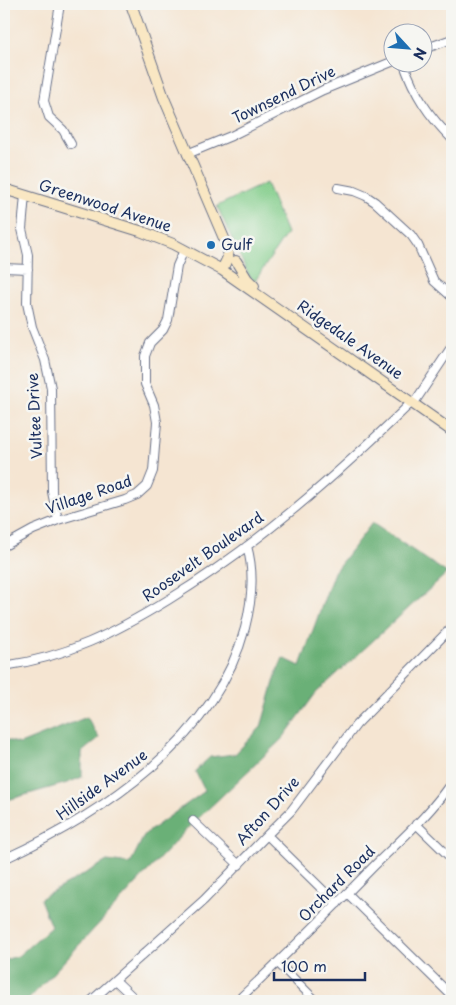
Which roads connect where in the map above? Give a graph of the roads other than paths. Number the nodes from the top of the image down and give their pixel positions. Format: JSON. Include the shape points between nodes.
{"nodes":[{"id":1,"x":60,"y":4,"type":"edge"},
{"id":2,"x":91,"y":4,"type":"edge"},
{"id":3,"x":111,"y":4,"type":"edge"},
{"id":4,"x":131,"y":4,"type":"edge"},
{"id":5,"x":452,"y":39,"type":"edge"},
{"id":6,"x":434,"y":45,"type":"edge"},
{"id":7,"x":384,"y":65,"type":"edge"},
{"id":8,"x":406,"y":72,"type":"edge"},
{"id":9,"x":452,"y":139,"type":"edge"},
{"id":10,"x":71,"y":144,"type":"dead end"},
{"id":11,"x":187,"y":154,"type":"junction"},
{"id":12,"x":338,"y":188,"type":"dead end"},
{"id":13,"x":4,"y":189,"type":"edge"},
{"id":14,"x":25,"y":195,"type":"junction"},
{"id":15,"x":226,"y":244,"type":"junction"},
{"id":16,"x":184,"y":250,"type":"junction"},
{"id":17,"x":236,"y":260,"type":"junction"},
{"id":18,"x":4,"y":268,"type":"edge"},
{"id":19,"x":28,"y":269,"type":"junction"},
{"id":20,"x":226,"y":273,"type":"junction"},
{"id":21,"x":258,"y":294,"type":"junction"},
{"id":22,"x":452,"y":297,"type":"edge"},
{"id":23,"x":452,"y":346,"type":"edge"},
{"id":24,"x":413,"y":403,"type":"junction"},
{"id":25,"x":452,"y":430,"type":"edge"},
{"id":26,"x":58,"y":520,"type":"junction"},
{"id":27,"x":4,"y":546,"type":"edge"},
{"id":28,"x":247,"y":546,"type":"junction"},
{"id":29,"x":452,"y":627,"type":"edge"},
{"id":30,"x":4,"y":666,"type":"edge"},
{"id":31,"x":452,"y":781,"type":"edge"},
{"id":32,"x":193,"y":821,"type":"dead end"},
{"id":33,"x":416,"y":824,"type":"junction"},
{"id":34,"x":268,"y":835,"type":"junction"},
{"id":35,"x":4,"y":859,"type":"edge"},
{"id":36,"x":452,"y":859,"type":"edge"},
{"id":37,"x":239,"y":865,"type":"junction"},
{"id":38,"x":347,"y":893,"type":"junction"},
{"id":39,"x":337,"y":904,"type":"junction"},
{"id":40,"x":278,"y":963,"type":"junction"},
{"id":41,"x":115,"y":980,"type":"junction"},
{"id":42,"x":452,"y":996,"type":"edge"},
{"id":43,"x":91,"y":1001,"type":"edge"},
{"id":44,"x":137,"y":1001,"type":"edge"},
{"id":45,"x":236,"y":1001,"type":"edge"},
{"id":46,"x":316,"y":1001,"type":"edge"}],
"edges":[{"from":1,"to":10,"type":"street","via":[[44,101],[49,116]]},
{"from":2,"to":3,"type":"street"},
{"from":4,"to":11,"type":"main road"},
{"from":5,"to":6,"type":"street"},
{"from":7,"to":11,"type":"street","name":"Townsend Drive"},
{"from":8,"to":9,"type":"street","via":[[427,112]]},
{"from":11,"to":15,"type":"main road"},
{"from":12,"to":22,"type":"street","via":[[366,196],[410,235],[434,281]]},
{"from":13,"to":14,"type":"main road","name":"Greenwood Avenue"},
{"from":14,"to":16,"type":"main road","name":"Greenwood Avenue","via":[[140,231]]},
{"from":14,"to":19,"type":"street","name":"Vultee Drive","via":[[22,229]]},
{"from":15,"to":17,"type":"main road","via":[[230,245]]},
{"from":15,"to":20,"type":"main road"},
{"from":16,"to":20,"type":"main road","name":"Greenwood Avenue"},
{"from":16,"to":26,"type":"street","name":"Village Road","via":[[177,266],[168,320],[150,343],[145,356],[145,384],[157,422],[150,480],[137,495]]},
{"from":17,"to":20,"type":"main road","via":[[234,269]]},
{"from":17,"to":21,"type":"main road"},
{"from":18,"to":19,"type":"street"},
{"from":19,"to":26,"type":"street","name":"Vultee Drive","via":[[28,315],[45,360],[50,388],[52,486]]},
{"from":20,"to":21,"type":"main road","name":"Ridgedale Avenue"},
{"from":21,"to":24,"type":"main road","name":"Ridgedale Avenue"},
{"from":23,"to":24,"type":"street"},
{"from":24,"to":25,"type":"main road","name":"Ridgedale Avenue"},
{"from":24,"to":28,"type":"street","name":"Roosevelt Boulevard","via":[[319,489]]},
{"from":26,"to":27,"type":"street","name":"Village Road"},
{"from":28,"to":30,"type":"street","name":"Roosevelt Boulevard","via":[[123,627],[59,655]]},
{"from":28,"to":35,"type":"street","name":"Hillside Avenue","via":[[252,586],[243,635],[221,685],[203,713],[158,761],[119,793],[68,827]]},
{"from":29,"to":34,"type":"street","name":"Afton Drive","via":[[356,725],[291,811]]},
{"from":31,"to":33,"type":"street","name":"Orchard Road"},
{"from":32,"to":37,"type":"street"},
{"from":33,"to":36,"type":"street"},
{"from":33,"to":38,"type":"street","name":"Orchard Road"},
{"from":34,"to":37,"type":"street","name":"Afton Drive"},
{"from":34,"to":39,"type":"street"},
{"from":37,"to":41,"type":"street","name":"Afton Drive"},
{"from":38,"to":39,"type":"street","name":"Orchard Road"},
{"from":38,"to":42,"type":"street"},
{"from":39,"to":40,"type":"street","name":"Orchard Road"},
{"from":40,"to":45,"type":"street","name":"Orchard Road"},
{"from":40,"to":46,"type":"street"},
{"from":41,"to":43,"type":"street","name":"Afton Drive"},
{"from":41,"to":44,"type":"street"}]}
